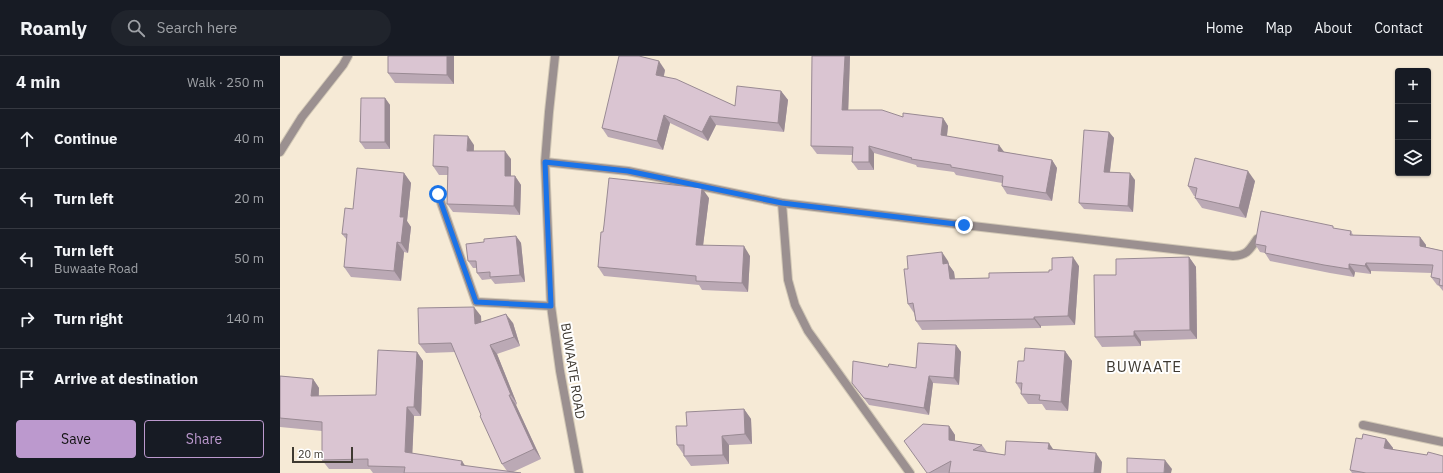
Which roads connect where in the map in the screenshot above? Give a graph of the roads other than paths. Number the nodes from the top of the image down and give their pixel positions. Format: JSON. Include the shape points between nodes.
{"nodes":[{"id":1,"x":348,"y":56,"type":"edge"},
{"id":2,"x":555,"y":56,"type":"edge"},
{"id":3,"x":280,"y":152,"type":"edge"},
{"id":4,"x":545,"y":162,"type":"junction"},
{"id":5,"x":438,"y":194,"type":"dead end"},
{"id":6,"x":782,"y":203,"type":"junction"},
{"id":7,"x":1257,"y":240,"type":"edge"},
{"id":8,"x":551,"y":306,"type":"junction"},
{"id":9,"x":1363,"y":425,"type":"dead end"},
{"id":10,"x":1443,"y":442,"type":"edge"},
{"id":11,"x":579,"y":473,"type":"edge"},
{"id":12,"x":910,"y":473,"type":"edge"}],
"edges":[{"from":1,"to":3,"type":"street","via":[[302,116]]},
{"from":2,"to":4,"type":"street","name":"BUWAATE ROAD"},
{"from":4,"to":6,"type":"street","via":[[628,171]]},
{"from":4,"to":8,"type":"street","name":"BUWAATE ROAD"},
{"from":5,"to":8,"type":"street","via":[[476,302]]},
{"from":6,"to":7,"type":"street","via":[[1232,256],[1248,252]]},
{"from":6,"to":12,"type":"street","via":[[788,280],[795,305],[808,331]]},
{"from":8,"to":11,"type":"street","name":"BUWAATE ROAD"},
{"from":9,"to":10,"type":"street"}]}
